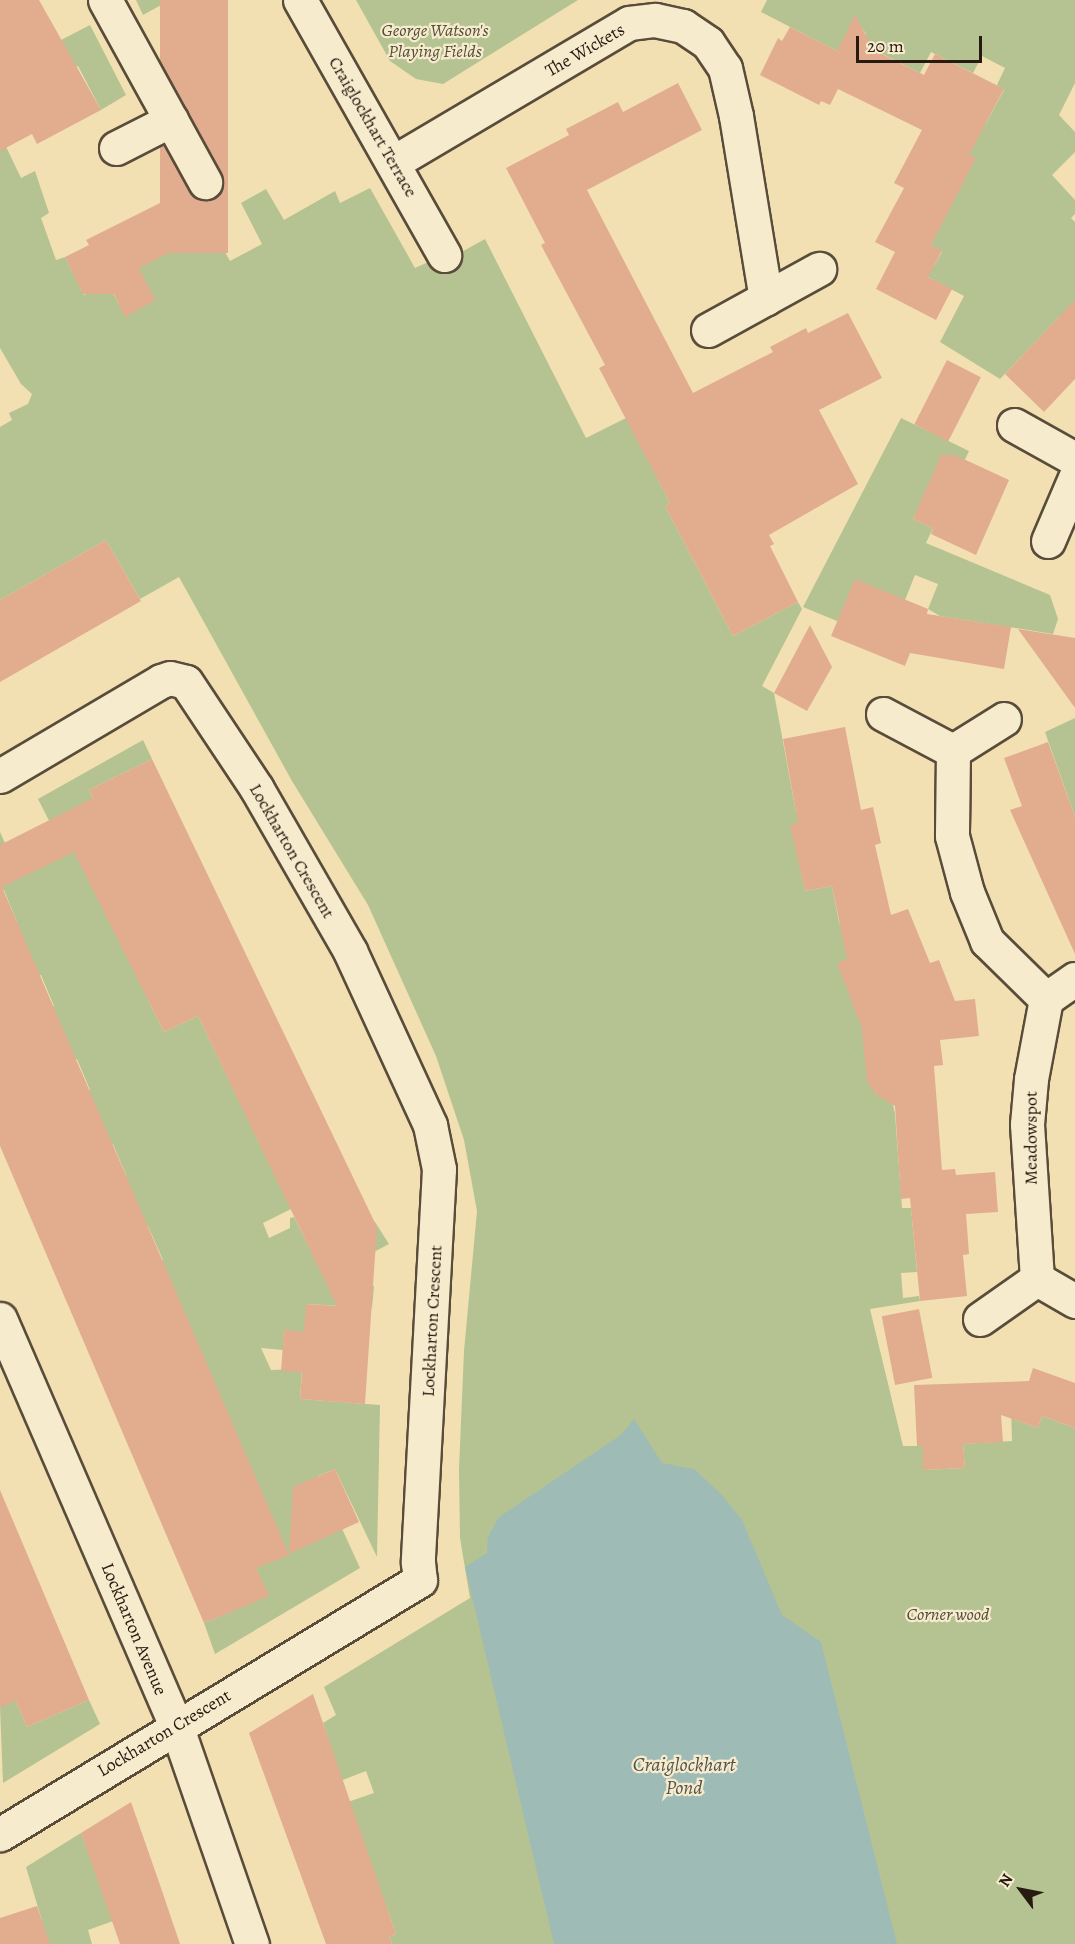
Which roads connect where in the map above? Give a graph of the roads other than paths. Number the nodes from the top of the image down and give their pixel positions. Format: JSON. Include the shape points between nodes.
{"nodes":[{"id":1,"x":105,"y":0,"type":"edge"},
{"id":2,"x":300,"y":0,"type":"edge"},
{"id":3,"x":171,"y":120,"type":"junction"},
{"id":4,"x":116,"y":148,"type":"dead end"},
{"id":5,"x":394,"y":162,"type":"junction"},
{"id":6,"x":206,"y":182,"type":"dead end"},
{"id":7,"x":444,"y":255,"type":"dead end"},
{"id":8,"x":819,"y":269,"type":"dead end"},
{"id":9,"x":766,"y":299,"type":"junction"},
{"id":10,"x":708,"y":330,"type":"dead end"},
{"id":11,"x":1014,"y":425,"type":"dead end"},
{"id":12,"x":1075,"y":459,"type":"edge"},
{"id":13,"x":1075,"y":478,"type":"edge"},
{"id":14,"x":1048,"y":541,"type":"dead end"},
{"id":15,"x":883,"y":714,"type":"dead end"},
{"id":16,"x":1004,"y":719,"type":"dead end"},
{"id":17,"x":953,"y":751,"type":"junction"},
{"id":18,"x":0,"y":776,"type":"edge"},
{"id":19,"x":1075,"y":979,"type":"edge"},
{"id":20,"x":1046,"y":999,"type":"junction"},
{"id":21,"x":1037,"y":1279,"type":"junction"},
{"id":22,"x":1075,"y":1301,"type":"edge"},
{"id":23,"x":0,"y":1319,"type":"edge"},
{"id":24,"x":980,"y":1319,"type":"dead end"},
{"id":25,"x":176,"y":1725,"type":"junction"},
{"id":26,"x":0,"y":1834,"type":"edge"},
{"id":27,"x":252,"y":1944,"type":"edge"}],
"edges":[{"from":1,"to":3,"type":"street"},
{"from":2,"to":5,"type":"street","name":"Craiglockhart Terrace"},
{"from":3,"to":4,"type":"street"},
{"from":3,"to":6,"type":"street"},
{"from":5,"to":7,"type":"street","name":"Craiglockhart Terrace"},
{"from":5,"to":9,"type":"street","name":"The Wickets","via":[[629,23],[656,20],[683,26],[708,43],[725,68]]},
{"from":8,"to":9,"type":"street"},
{"from":9,"to":10,"type":"street"},
{"from":11,"to":12,"type":"street"},
{"from":13,"to":14,"type":"street"},
{"from":15,"to":17,"type":"street"},
{"from":16,"to":17,"type":"street"},
{"from":17,"to":20,"type":"street","via":[[952,836],[967,892],[987,941]]},
{"from":18,"to":25,"type":"street","name":"Lockharton Crescent","via":[[170,678],[186,682],[250,779],[350,951],[430,1125],[439,1169],[420,1580]]},
{"from":19,"to":20,"type":"street"},
{"from":20,"to":21,"type":"street","name":"Meadowspot","via":[[1030,1079],[1027,1124]]},
{"from":21,"to":22,"type":"street"},
{"from":21,"to":24,"type":"street"},
{"from":23,"to":25,"type":"street","name":"Lockharton Avenue"},
{"from":25,"to":26,"type":"street","name":"Lockharton Crescent"},
{"from":25,"to":27,"type":"street","name":"Lockharton Avenue"}]}
